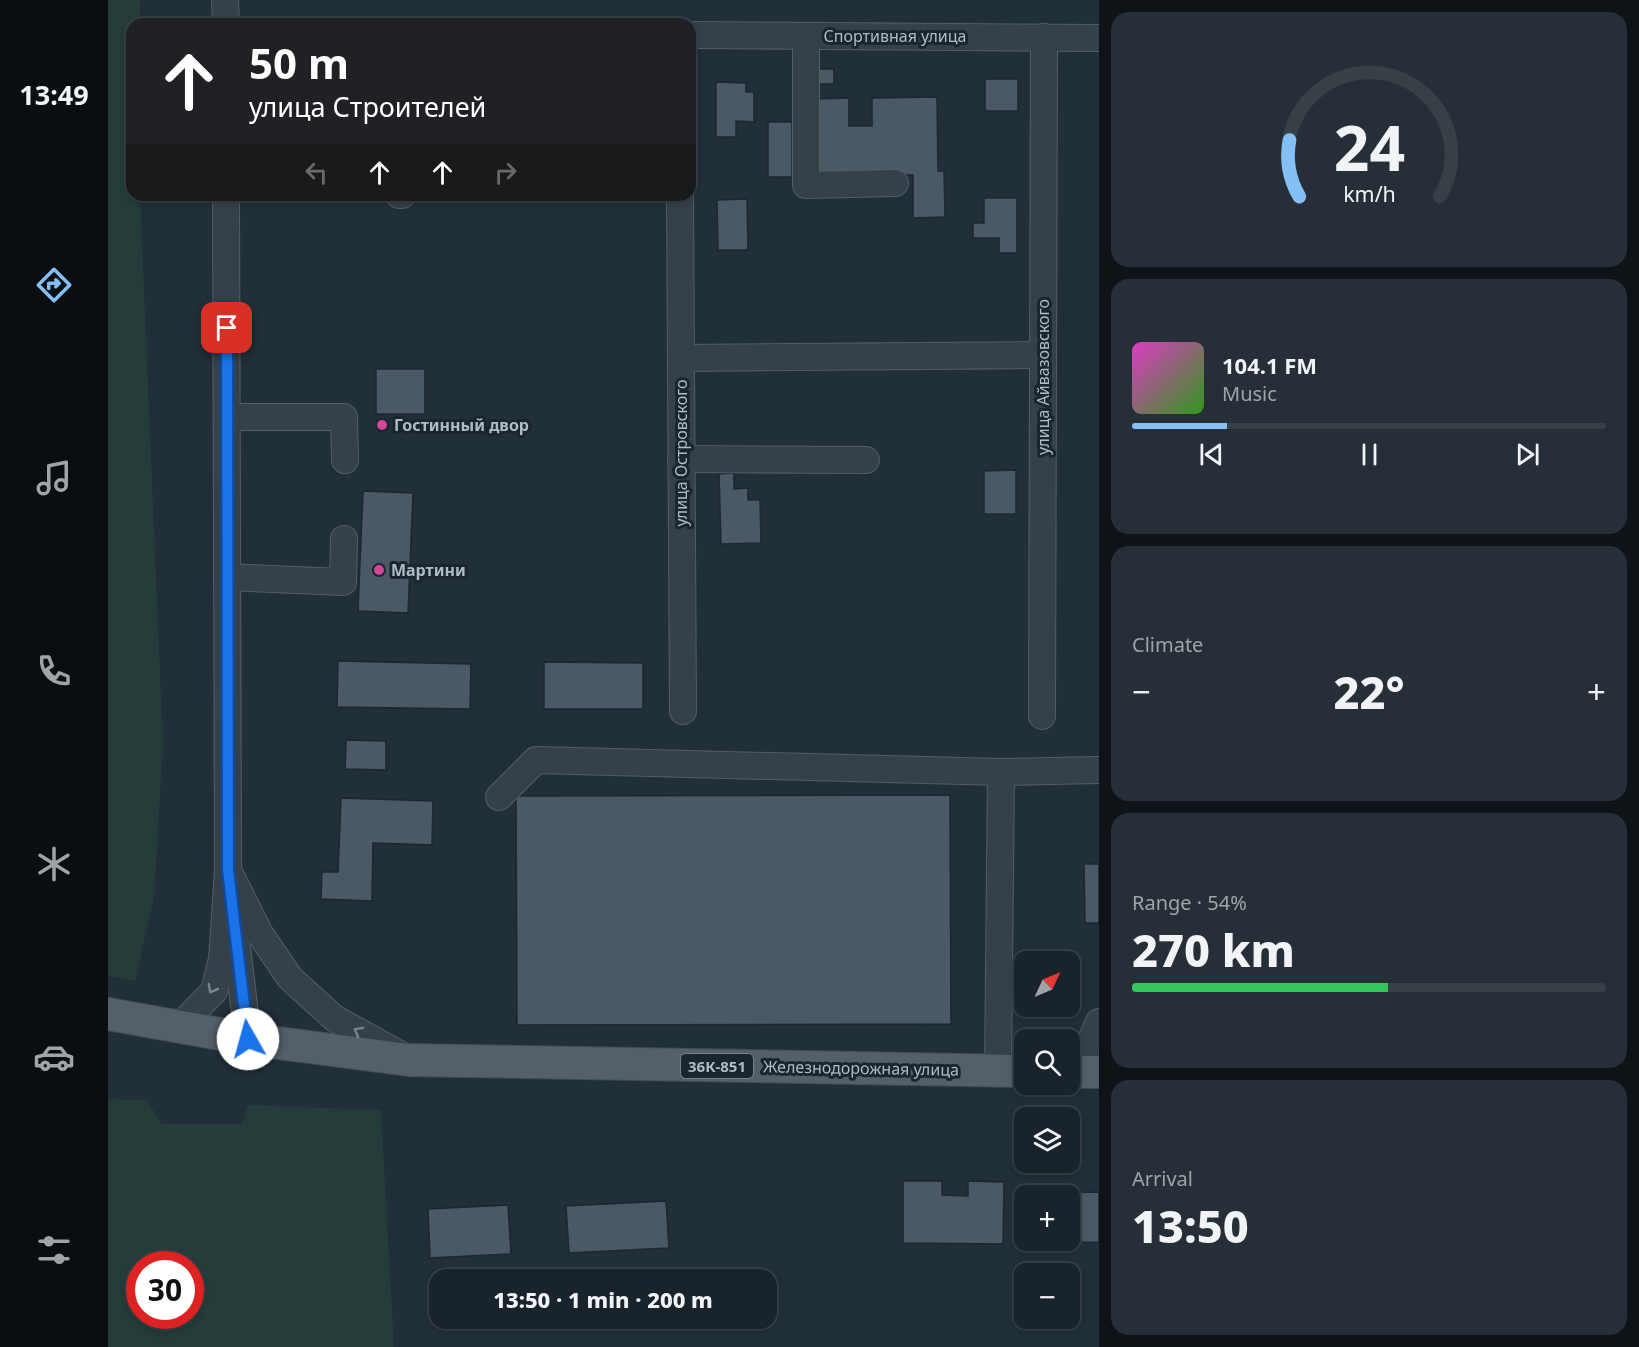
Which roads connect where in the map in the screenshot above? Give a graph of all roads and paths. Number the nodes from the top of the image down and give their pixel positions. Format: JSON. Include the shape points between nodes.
{"nodes":[{"id":1,"x":225,"y":0,"type":"edge"},
{"id":2,"x":226,"y":18,"type":"edge"},
{"id":3,"x":696,"y":35,"type":"edge"},
{"id":4,"x":806,"y":36,"type":"junction"},
{"id":5,"x":1044,"y":38,"type":"junction"},
{"id":6,"x":1099,"y":38,"type":"edge"},
{"id":7,"x":895,"y":183,"type":"dead end"},
{"id":8,"x":226,"y":201,"type":"edge"},
{"id":9,"x":680,"y":201,"type":"edge"},
{"id":10,"x":1043,"y":355,"type":"junction"},
{"id":11,"x":681,"y":358,"type":"junction"},
{"id":12,"x":227,"y":417,"type":"junction"},
{"id":13,"x":681,"y":459,"type":"junction"},
{"id":14,"x":345,"y":460,"type":"dead end"},
{"id":15,"x":866,"y":460,"type":"dead end"},
{"id":16,"x":344,"y":539,"type":"dead end"},
{"id":17,"x":227,"y":577,"type":"junction"},
{"id":18,"x":683,"y":711,"type":"dead end"},
{"id":19,"x":1042,"y":716,"type":"dead end"},
{"id":20,"x":1099,"y":770,"type":"edge"},
{"id":21,"x":1001,"y":772,"type":"junction"},
{"id":22,"x":500,"y":797,"type":"dead end"},
{"id":23,"x":228,"y":870,"type":"junction"},
{"id":24,"x":108,"y":1014,"type":"edge"},
{"id":25,"x":1099,"y":1022,"type":"edge"},
{"id":26,"x":179,"y":1027,"type":"junction"},
{"id":27,"x":248,"y":1039,"type":"junction"},
{"id":28,"x":409,"y":1060,"type":"junction"},
{"id":29,"x":1011,"y":1071,"type":"edge"},
{"id":30,"x":1082,"y":1072,"type":"edge"}],
"edges":[{"from":1,"to":2,"type":"street"},
{"from":3,"to":4,"type":"street","name":"Спортивная улица"},
{"from":4,"to":5,"type":"street","name":"Спортивная улица"},
{"from":4,"to":7,"type":"street","via":[[806,185]]},
{"from":5,"to":6,"type":"street","name":"Спортивная улица"},
{"from":5,"to":10,"type":"street","name":"улица Айвазовского"},
{"from":8,"to":12,"type":"street"},
{"from":9,"to":11,"type":"street","name":"улица Островского"},
{"from":10,"to":11,"type":"street"},
{"from":10,"to":19,"type":"street","name":"улица Айвазовского"},
{"from":11,"to":13,"type":"street","name":"улица Островского"},
{"from":12,"to":14,"type":"street","via":[[344,417]]},
{"from":12,"to":17,"type":"street"},
{"from":13,"to":15,"type":"street"},
{"from":13,"to":18,"type":"street","name":"улица Островского"},
{"from":16,"to":17,"type":"street","via":[[343,582]]},
{"from":17,"to":23,"type":"street"},
{"from":20,"to":21,"type":"street"},
{"from":21,"to":22,"type":"street","via":[[536,760]]},
{"from":21,"to":29,"type":"street","via":[[999,1026]]},
{"from":23,"to":26,"type":"street","one_way":true,"via":[[222,959],[214,991]]},
{"from":23,"to":27,"type":"street"},
{"from":28,"to":23,"type":"street","one_way":true,"via":[[334,1018],[290,978],[260,934]]},
{"from":24,"to":26,"type":"main road","number":"36К-851"},
{"from":25,"to":30,"type":"street"},
{"from":26,"to":27,"type":"main road","number":"36К-851"},
{"from":27,"to":28,"type":"main road","number":"36К-851"},
{"from":28,"to":29,"type":"main road","name":"Железнодорожная улица","number":"36К-851"}]}
